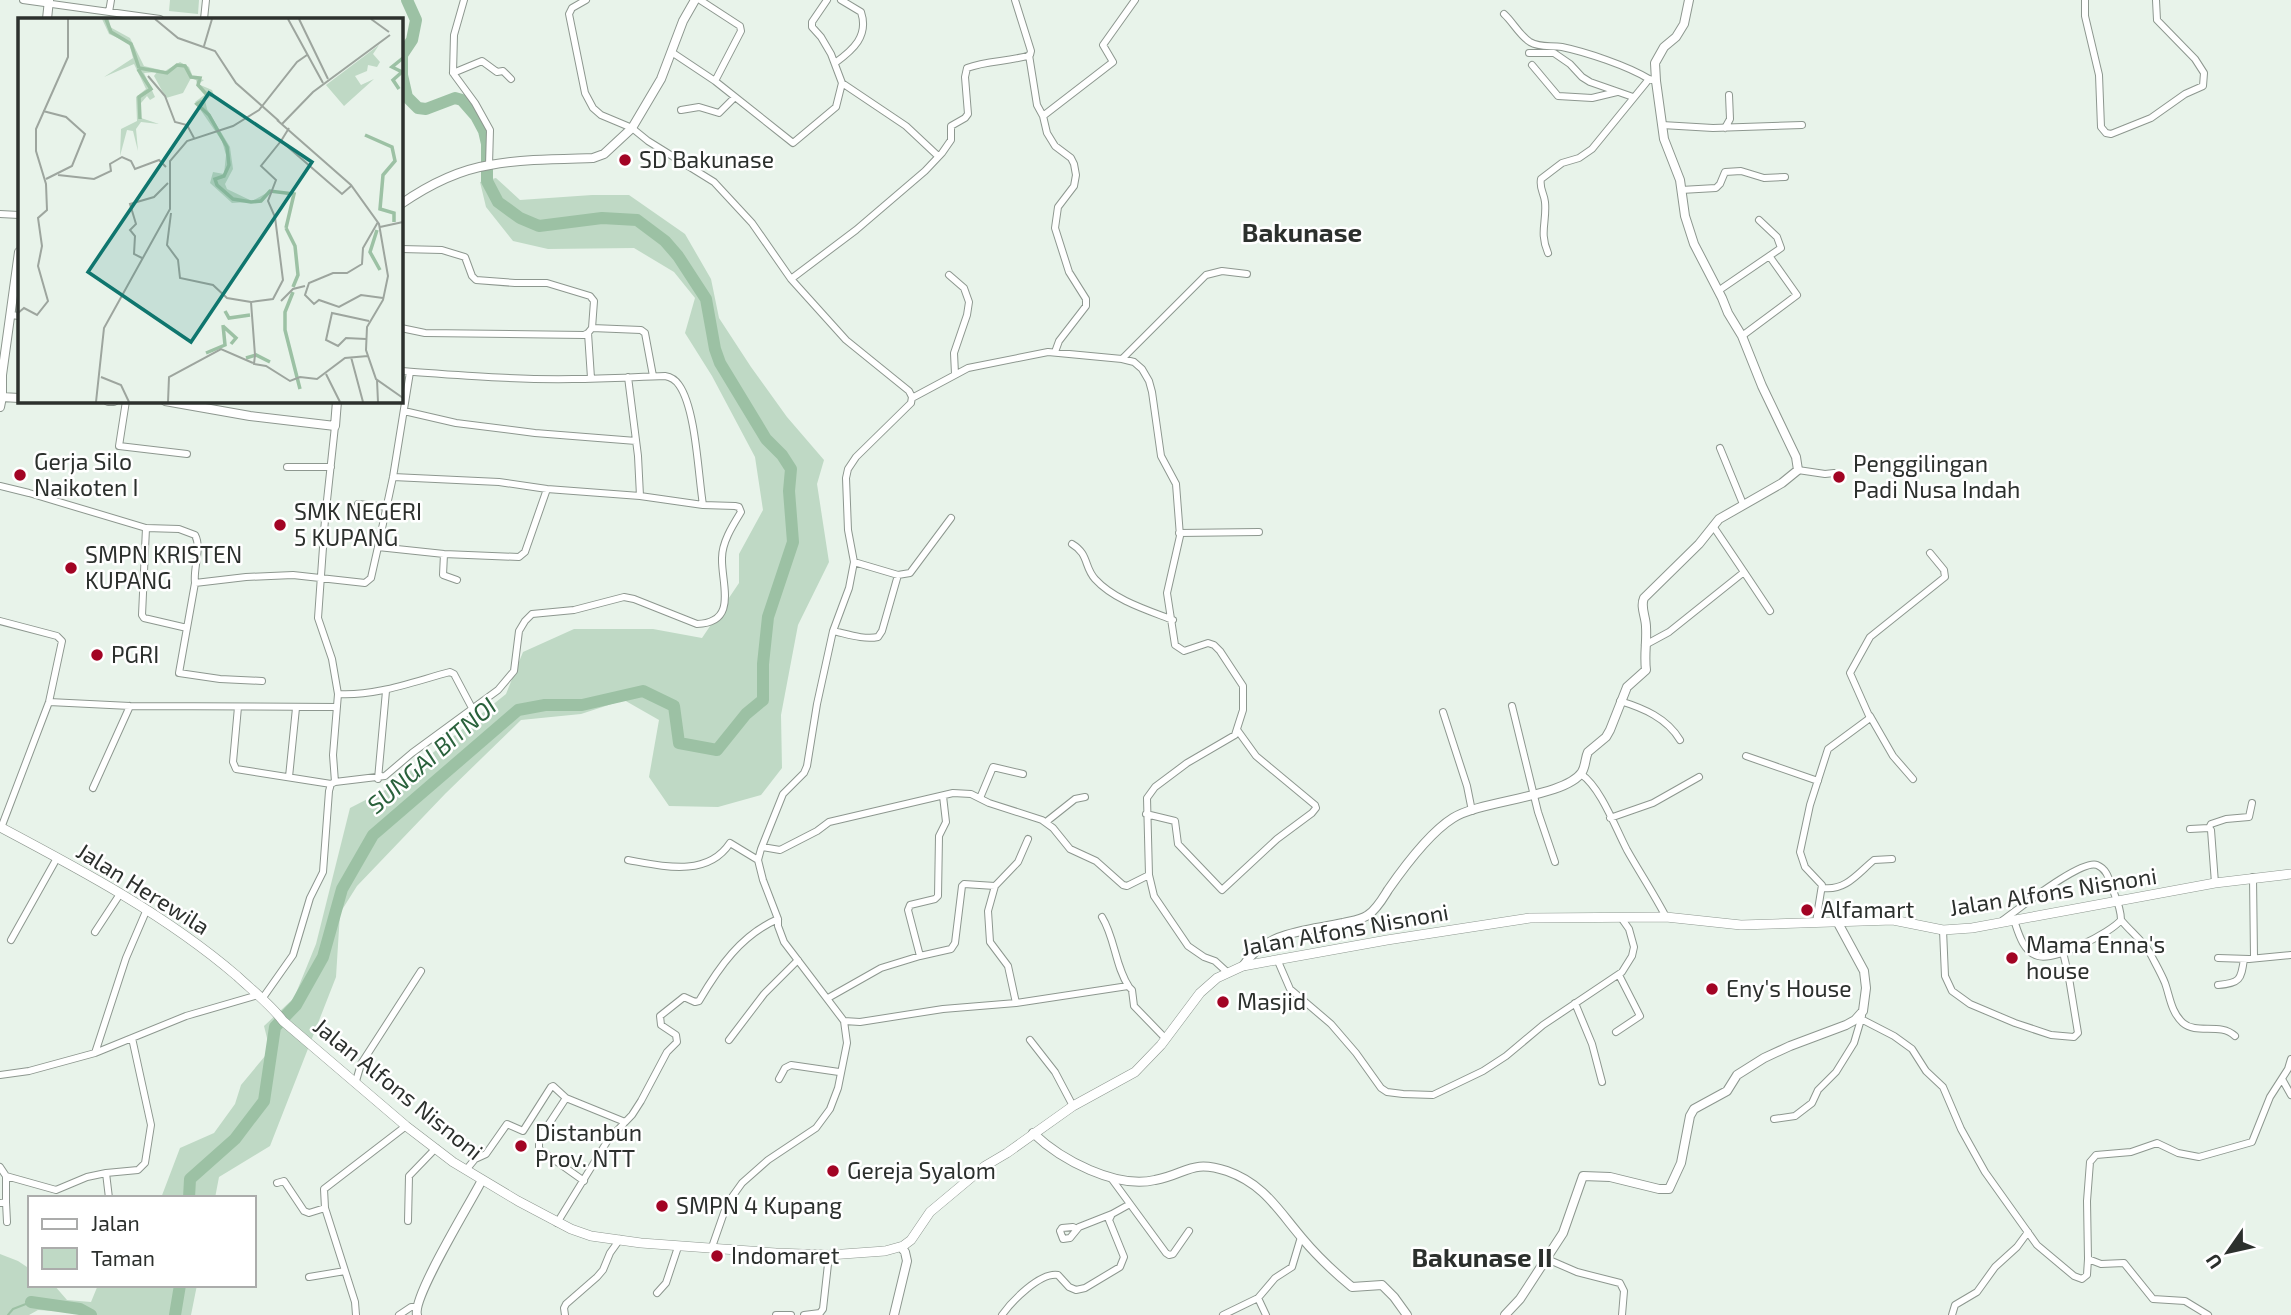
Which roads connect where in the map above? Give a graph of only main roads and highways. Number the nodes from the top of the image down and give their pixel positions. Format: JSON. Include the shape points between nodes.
{"nodes":[{"id":1,"x":0,"y":828,"type":"edge"},
{"id":2,"x":2291,"y":874,"type":"edge"},
{"id":3,"x":273,"y":1009,"type":"joint"}],
"edges":[{"from":1,"to":3,"type":"main road","name":"Jalan Herewila","via":[[147,909],[209,953]]},
{"from":2,"to":3,"type":"main road","name":"Jalan Alfons Nisnoni","via":[[1943,930],[1894,920],[1741,925],[1666,917],[1519,919],[1244,966],[1217,978],[1200,993],[1135,1072],[1073,1105],[985,1167],[930,1212],[901,1247],[829,1255],[678,1247],[591,1236],[557,1223],[466,1170],[406,1126]]}]}
